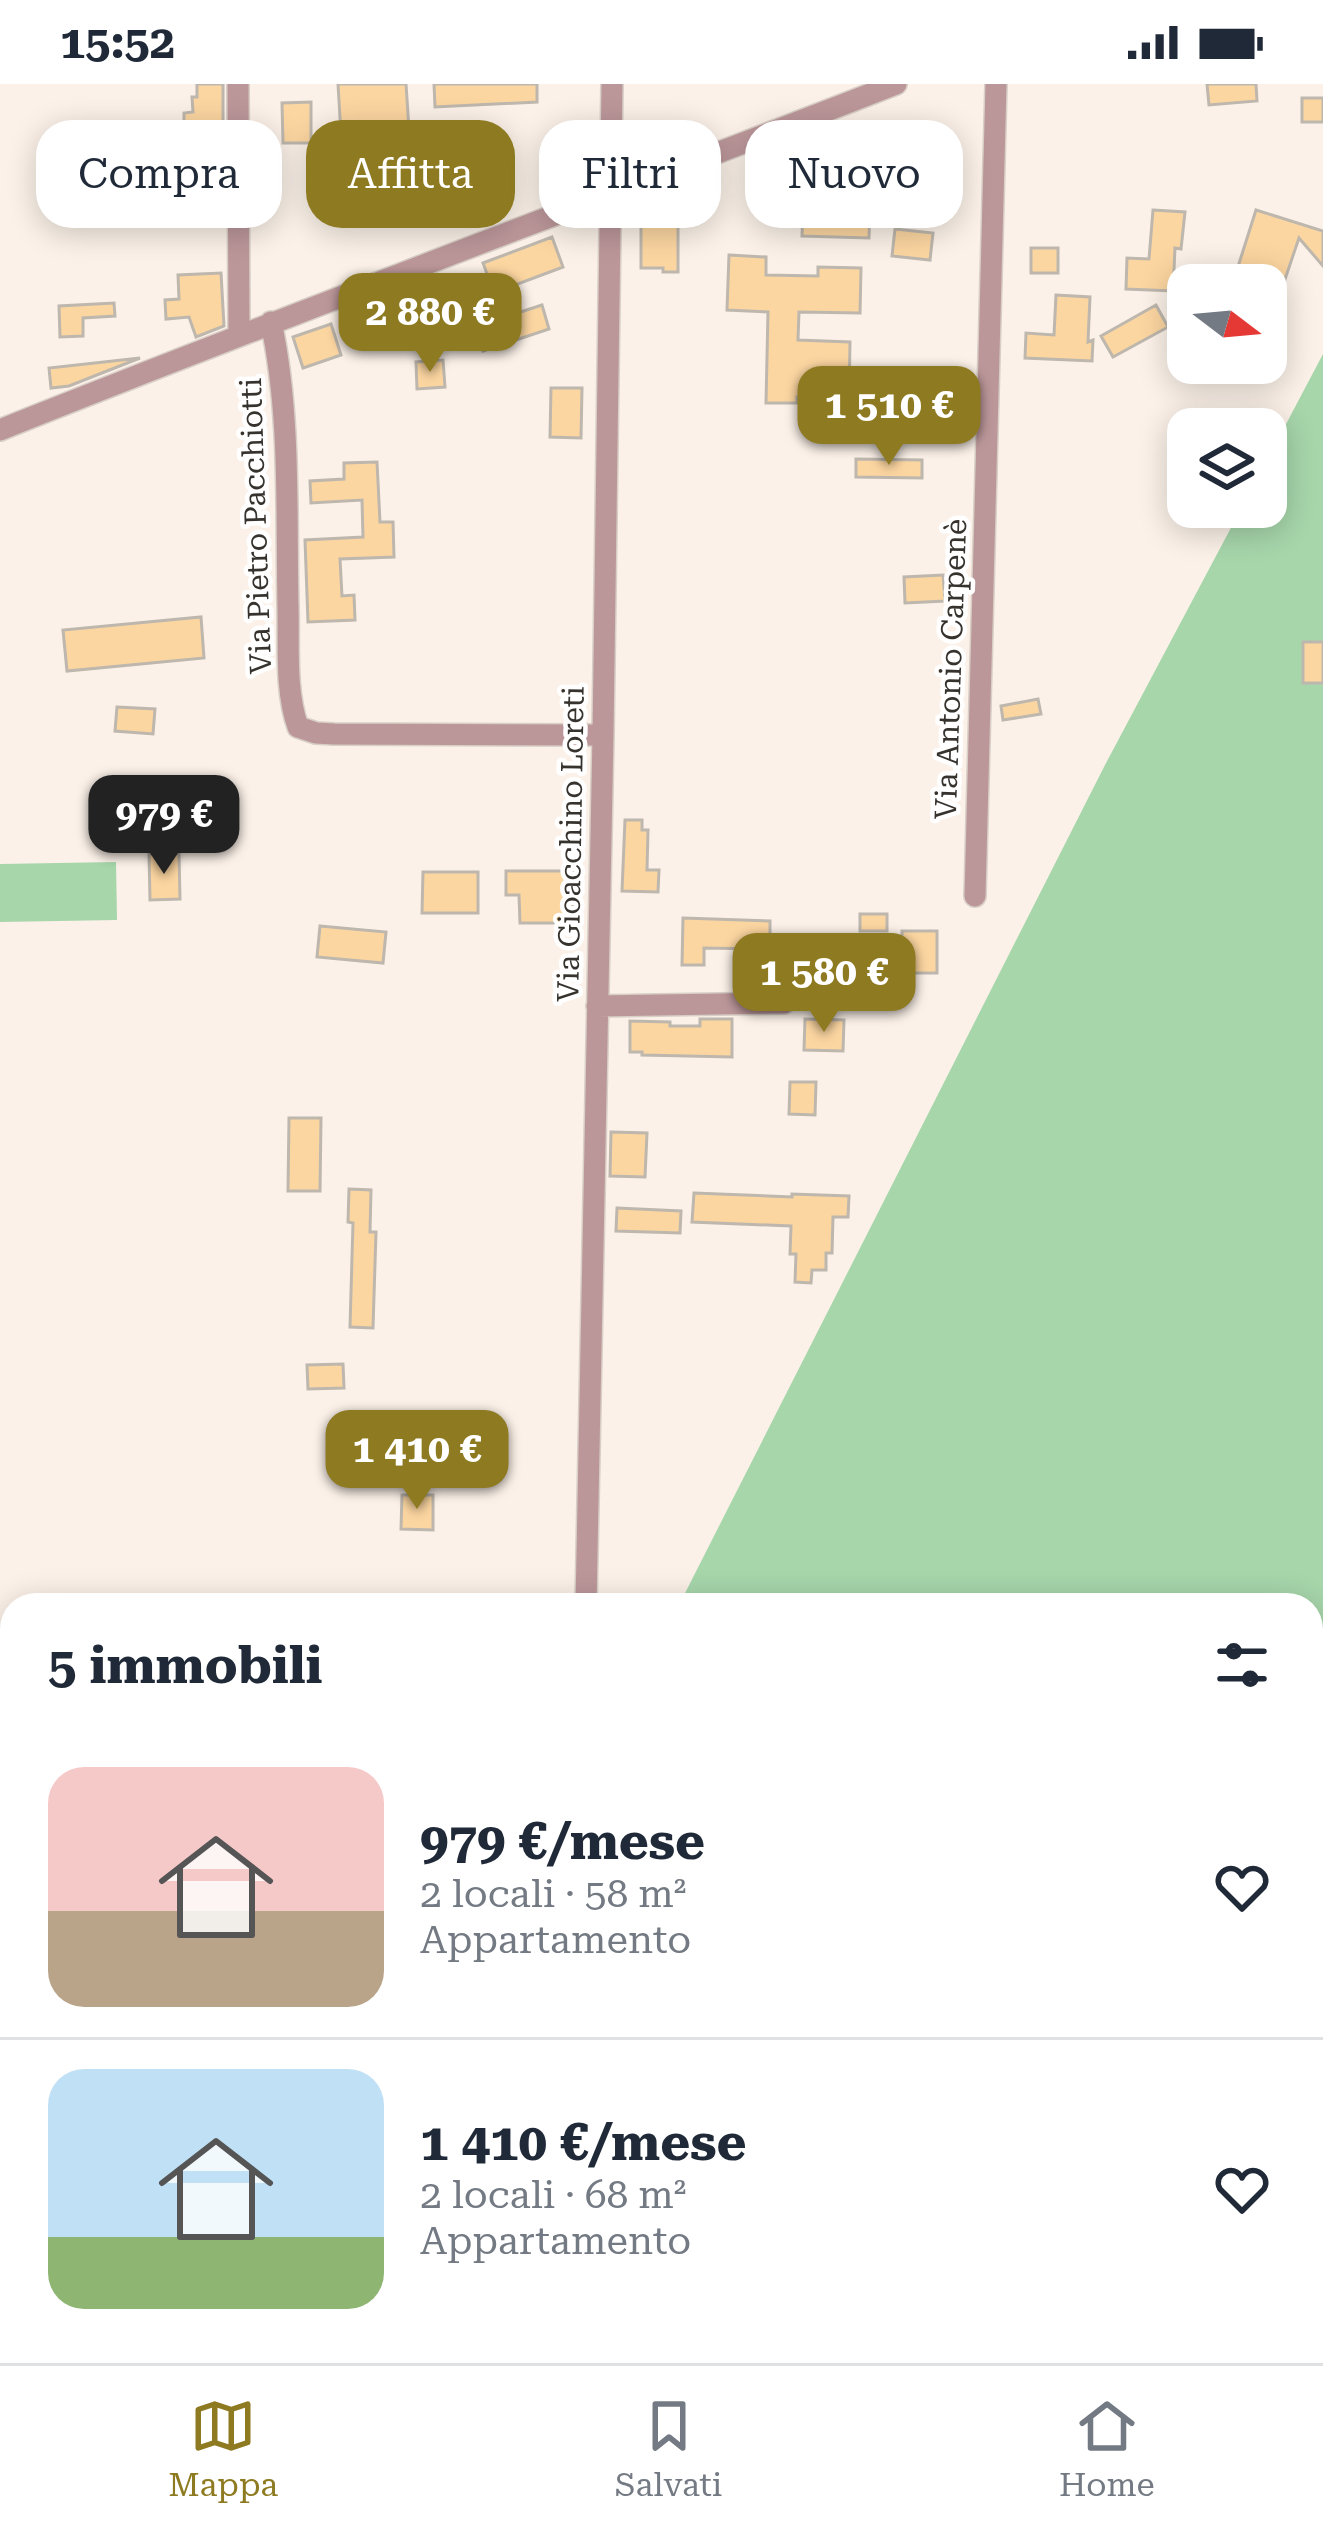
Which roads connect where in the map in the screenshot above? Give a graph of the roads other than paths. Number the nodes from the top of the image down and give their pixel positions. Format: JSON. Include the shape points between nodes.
{"nodes":[{"id":1,"x":238,"y":84,"type":"edge"},
{"id":2,"x":612,"y":84,"type":"edge"},
{"id":3,"x":896,"y":84,"type":"edge"},
{"id":4,"x":996,"y":84,"type":"edge"},
{"id":5,"x":611,"y":120,"type":"edge"},
{"id":6,"x":721,"y":153,"type":"edge"},
{"id":7,"x":539,"y":222,"type":"edge"},
{"id":8,"x":610,"y":228,"type":"edge"},
{"id":9,"x":271,"y":322,"type":"junction"},
{"id":10,"x":239,"y":334,"type":"junction"},
{"id":11,"x":0,"y":430,"type":"edge"},
{"id":12,"x":603,"y":735,"type":"junction"},
{"id":13,"x":975,"y":896,"type":"dead end"},
{"id":14,"x":784,"y":1003,"type":"dead end"},
{"id":15,"x":597,"y":1006,"type":"junction"},
{"id":16,"x":586,"y":1593,"type":"edge"}],
"edges":[{"from":1,"to":10,"type":"street","name":"Via Pietro Pacchiotti"},
{"from":2,"to":5,"type":"street","name":"Via Gioacchino Loreti"},
{"from":3,"to":6,"type":"street"},
{"from":4,"to":13,"type":"street","name":"Via Antonio Carpenè"},
{"from":7,"to":9,"type":"street"},
{"from":8,"to":12,"type":"street","name":"Via Gioacchino Loreti"},
{"from":9,"to":10,"type":"street"},
{"from":9,"to":12,"type":"street","name":"Via Pietro Pacchiotti","via":[[282,372],[298,727],[334,734]]},
{"from":10,"to":11,"type":"street"},
{"from":12,"to":15,"type":"street","name":"Via Gioacchino Loreti"},
{"from":14,"to":15,"type":"street"},
{"from":15,"to":16,"type":"street","name":"Via Gioacchino Loreti"}]}
